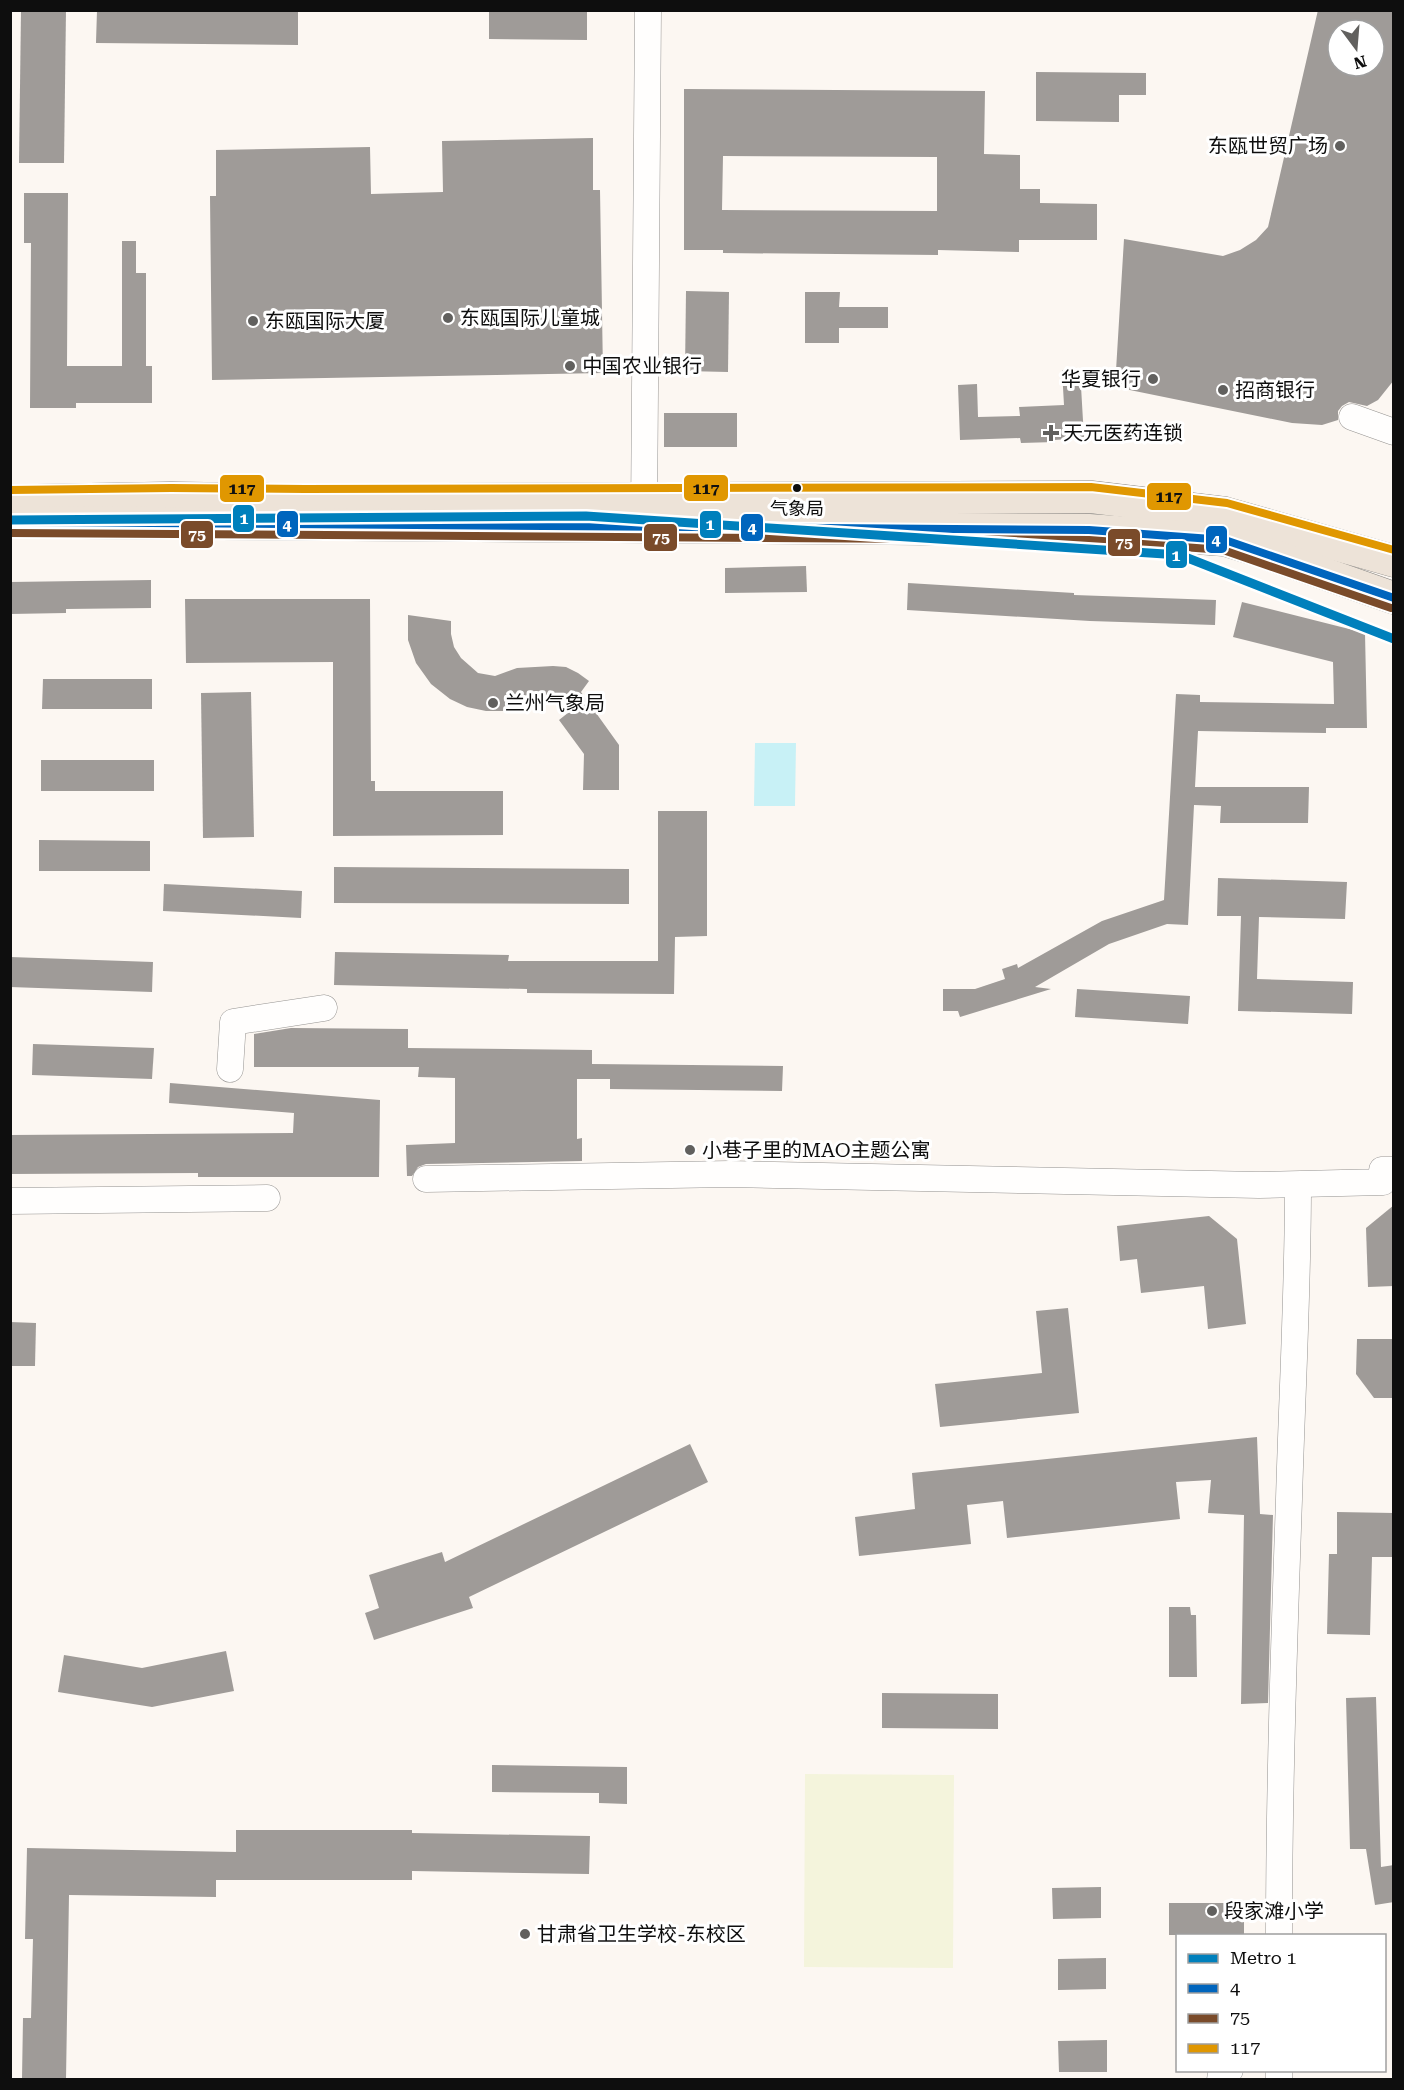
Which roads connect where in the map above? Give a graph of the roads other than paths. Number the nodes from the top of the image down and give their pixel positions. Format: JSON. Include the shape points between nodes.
{"nodes":[{"id":1,"x":648,"y":10,"type":"edge"},
{"id":2,"x":1352,"y":417,"type":"dead end"},
{"id":3,"x":1394,"y":432,"type":"edge"},
{"id":4,"x":10,"y":501,"type":"edge"},
{"id":5,"x":644,"y":512,"type":"junction"},
{"id":6,"x":10,"y":522,"type":"edge"},
{"id":7,"x":1394,"y":561,"type":"edge"},
{"id":8,"x":1394,"y":598,"type":"edge"},
{"id":9,"x":324,"y":1008,"type":"dead end"},
{"id":10,"x":230,"y":1068,"type":"dead end"},
{"id":11,"x":1394,"y":1170,"type":"edge"},
{"id":12,"x":426,"y":1179,"type":"dead end"},
{"id":13,"x":1298,"y":1185,"type":"junction"},
{"id":14,"x":267,"y":1198,"type":"dead end"},
{"id":15,"x":10,"y":1202,"type":"edge"},
{"id":16,"x":1279,"y":1934,"type":"edge"}],
"edges":[{"from":1,"to":5,"type":"street"},
{"from":2,"to":3,"type":"street"},
{"from":4,"to":5,"type":"main road","via":[[305,500]]},
{"from":5,"to":6,"type":"main road"},
{"from":5,"to":7,"type":"main road","via":[[714,499],[1091,497],[1225,513]]},
{"from":5,"to":8,"type":"main road","via":[[1089,530],[1225,540]]},
{"from":9,"to":10,"type":"street","via":[[233,1022]]},
{"from":11,"to":13,"type":"street","via":[[1382,1170],[1383,1182]]},
{"from":12,"to":13,"type":"street","via":[[730,1174]]},
{"from":13,"to":16,"type":"street"},
{"from":14,"to":15,"type":"street"}]}
